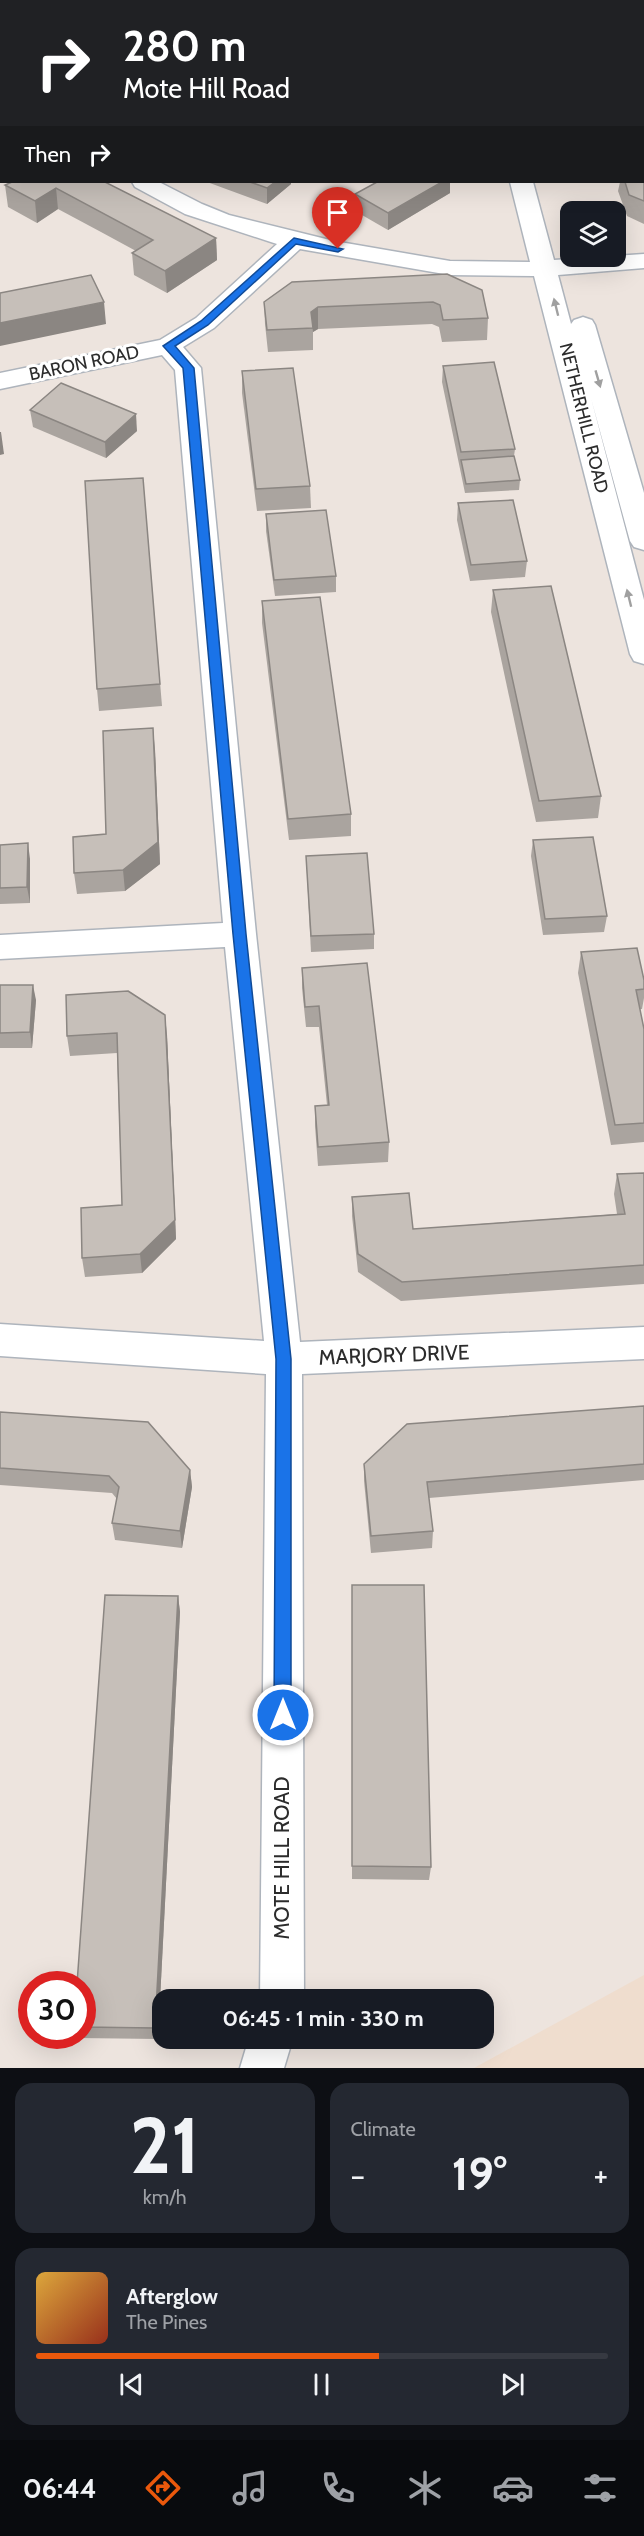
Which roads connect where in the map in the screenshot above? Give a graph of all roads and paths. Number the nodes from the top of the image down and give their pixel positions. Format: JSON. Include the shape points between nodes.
{"nodes":[{"id":1,"x":145,"y":183,"type":"edge"},
{"id":2,"x":522,"y":183,"type":"edge"},
{"id":3,"x":542,"y":183,"type":"edge"},
{"id":4,"x":294,"y":241,"type":"junction"},
{"id":5,"x":644,"y":261,"type":"edge"},
{"id":6,"x":556,"y":266,"type":"junction"},
{"id":7,"x":168,"y":346,"type":"junction"},
{"id":8,"x":0,"y":381,"type":"edge"},
{"id":9,"x":644,"y":541,"type":"edge"},
{"id":10,"x":644,"y":654,"type":"edge"},
{"id":11,"x":240,"y":934,"type":"junction"},
{"id":12,"x":0,"y":947,"type":"edge"},
{"id":13,"x":0,"y":1340,"type":"edge"},
{"id":14,"x":644,"y":1344,"type":"edge"},
{"id":15,"x":284,"y":1359,"type":"junction"},
{"id":16,"x":282,"y":1989,"type":"edge"},
{"id":17,"x":268,"y":2049,"type":"edge"},
{"id":18,"x":262,"y":2068,"type":"edge"}],
"edges":[{"from":1,"to":4,"type":"street","via":[[224,220]]},
{"from":2,"to":6,"type":"street","name":"NETHERHILL ROAD"},
{"from":3,"to":6,"type":"street","name":"NETHERHILL ROAD"},
{"from":4,"to":6,"type":"street","via":[[425,266],[480,270]]},
{"from":4,"to":7,"type":"street","via":[[205,323]]},
{"from":5,"to":6,"type":"street"},
{"from":6,"to":9,"type":"street","name":"NETHERHILL ROAD","one_way":true},
{"from":10,"to":6,"type":"street","name":"NETHERHILL ROAD","one_way":true},
{"from":7,"to":8,"type":"street","name":"BARON ROAD"},
{"from":7,"to":11,"type":"street","name":"MOTE HILL ROAD","via":[[188,368]]},
{"from":11,"to":12,"type":"street"},
{"from":11,"to":15,"type":"street","name":"MOTE HILL ROAD"},
{"from":13,"to":15,"type":"street","name":"MARJORY DRIVE"},
{"from":14,"to":15,"type":"street","name":"MARJORY DRIVE"},
{"from":15,"to":16,"type":"street","name":"MOTE HILL ROAD"},
{"from":17,"to":18,"type":"street"}]}
